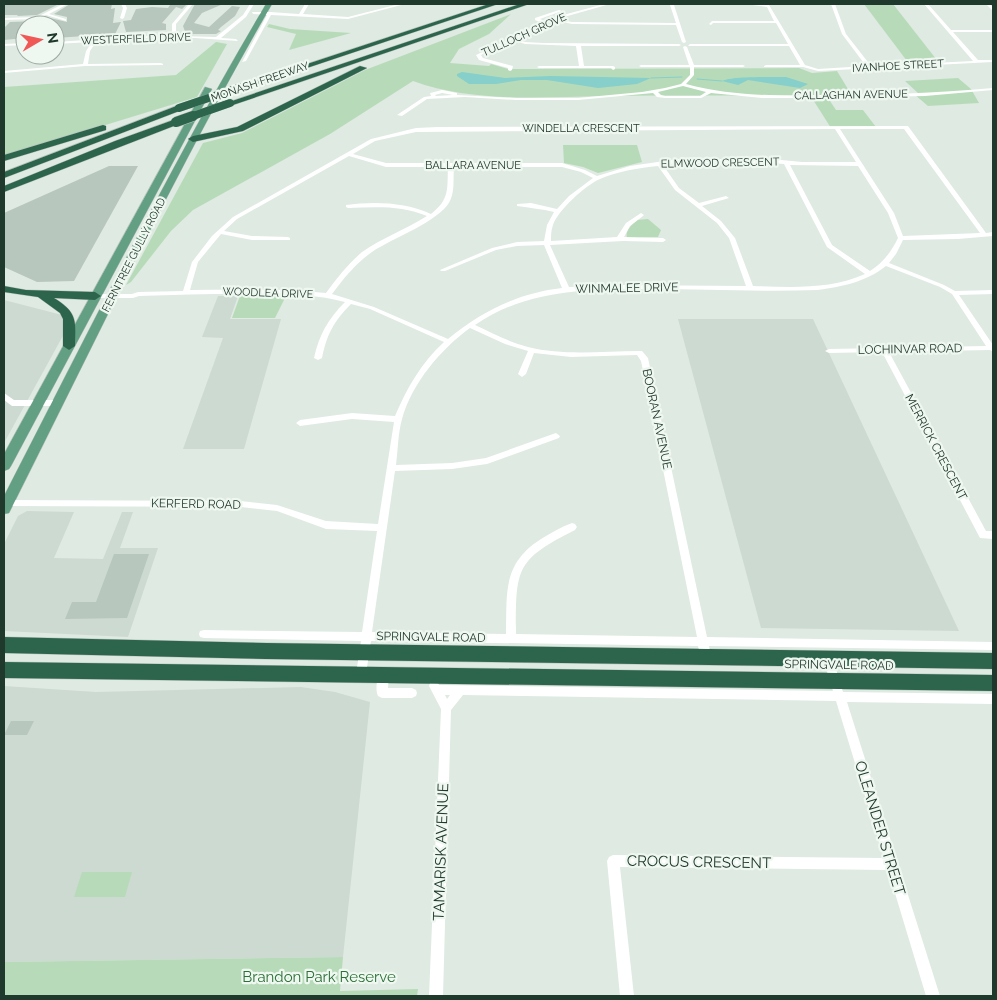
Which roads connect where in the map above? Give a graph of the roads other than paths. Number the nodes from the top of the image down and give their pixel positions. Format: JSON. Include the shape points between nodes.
{"nodes":[{"id":1,"x":66,"y":4,"type":"edge"},
{"id":2,"x":123,"y":4,"type":"edge"},
{"id":3,"x":191,"y":4,"type":"edge"},
{"id":4,"x":252,"y":4,"type":"edge"},
{"id":5,"x":259,"y":4,"type":"edge"},
{"id":6,"x":269,"y":4,"type":"edge"},
{"id":7,"x":307,"y":4,"type":"edge"},
{"id":8,"x":402,"y":4,"type":"edge"},
{"id":9,"x":495,"y":4,"type":"edge"},
{"id":10,"x":526,"y":4,"type":"edge"},
{"id":11,"x":587,"y":4,"type":"edge"},
{"id":12,"x":608,"y":4,"type":"edge"},
{"id":13,"x":671,"y":4,"type":"edge"},
{"id":14,"x":747,"y":4,"type":"edge"},
{"id":15,"x":833,"y":4,"type":"edge"},
{"id":16,"x":926,"y":4,"type":"edge"},
{"id":17,"x":253,"y":13,"type":"junction"},
{"id":18,"x":267,"y":13,"type":"junction"},
{"id":19,"x":48,"y":15,"type":"edge"},
{"id":20,"x":301,"y":15,"type":"junction"},
{"id":21,"x":122,"y":18,"type":"dead end"},
{"id":22,"x":554,"y":19,"type":"junction"},
{"id":23,"x":546,"y":22,"type":"junction"},
{"id":24,"x":710,"y":22,"type":"dead end"},
{"id":25,"x":777,"y":22,"type":"junction"},
{"id":26,"x":677,"y":24,"type":"junction"},
{"id":27,"x":456,"y":29,"type":"junction"},
{"id":28,"x":260,"y":30,"type":"junction"},
{"id":29,"x":950,"y":31,"type":"junction"},
{"id":30,"x":993,"y":31,"type":"edge"},
{"id":31,"x":246,"y":34,"type":"junction"},
{"id":32,"x":174,"y":37,"type":"junction"},
{"id":33,"x":217,"y":39,"type":"junction"},
{"id":34,"x":512,"y":39,"type":"junction"},
{"id":35,"x":95,"y":40,"type":"junction"},
{"id":36,"x":236,"y":40,"type":"junction"},
{"id":37,"x":65,"y":42,"type":"edge"},
{"id":38,"x":578,"y":44,"type":"junction"},
{"id":39,"x":685,"y":45,"type":"junction"},
{"id":40,"x":791,"y":45,"type":"junction"},
{"id":41,"x":232,"y":49,"type":"dead end"},
{"id":42,"x":244,"y":61,"type":"dead end"},
{"id":43,"x":993,"y":61,"type":"edge"},
{"id":44,"x":978,"y":62,"type":"junction"},
{"id":45,"x":161,"y":64,"type":"dead end"},
{"id":46,"x":85,"y":65,"type":"junction"},
{"id":47,"x":641,"y":66,"type":"dead end"},
{"id":48,"x":692,"y":66,"type":"junction"},
{"id":49,"x":743,"y":66,"type":"dead end"},
{"id":50,"x":766,"y":66,"type":"dead end"},
{"id":51,"x":803,"y":66,"type":"junction"},
{"id":52,"x":539,"y":67,"type":"dead end"},
{"id":53,"x":582,"y":67,"type":"junction"},
{"id":54,"x":870,"y":68,"type":"junction"},
{"id":55,"x":613,"y":69,"type":"dead end"},
{"id":56,"x":510,"y":70,"type":"dead end"},
{"id":57,"x":4,"y":72,"type":"edge"},
{"id":58,"x":213,"y":82,"type":"dead end"},
{"id":59,"x":682,"y":85,"type":"junction"},
{"id":60,"x":993,"y":89,"type":"edge"},
{"id":61,"x":654,"y":91,"type":"junction"},
{"id":62,"x":709,"y":92,"type":"junction"},
{"id":63,"x":433,"y":96,"type":"joint"},
{"id":64,"x":179,"y":106,"type":"junction"},
{"id":65,"x":409,"y":114,"type":"dead end"},
{"id":66,"x":400,"y":115,"type":"junction"},
{"id":67,"x":391,"y":117,"type":"dead end"},
{"id":68,"x":837,"y":128,"type":"junction"},
{"id":69,"x":193,"y":139,"type":"junction"},
{"id":70,"x":348,"y":154,"type":"junction"},
{"id":71,"x":4,"y":158,"type":"edge"},
{"id":72,"x":786,"y":162,"type":"junction"},
{"id":73,"x":659,"y":163,"type":"junction"},
{"id":74,"x":860,"y":164,"type":"junction"},
{"id":75,"x":451,"y":165,"type":"junction"},
{"id":76,"x":4,"y":175,"type":"edge"},
{"id":77,"x":597,"y":178,"type":"junction"},
{"id":78,"x":4,"y":189,"type":"edge"},
{"id":79,"x":726,"y":198,"type":"dead end"},
{"id":80,"x":519,"y":205,"type":"dead end"},
{"id":81,"x":698,"y":205,"type":"junction"},
{"id":82,"x":348,"y":206,"type":"dead end"},
{"id":83,"x":558,"y":211,"type":"junction"},
{"id":84,"x":641,"y":215,"type":"dead end"},
{"id":85,"x":432,"y":216,"type":"junction"},
{"id":86,"x":219,"y":232,"type":"junction"},
{"id":87,"x":993,"y":234,"type":"edge"},
{"id":88,"x":984,"y":235,"type":"junction"},
{"id":89,"x":620,"y":238,"type":"junction"},
{"id":90,"x":901,"y":238,"type":"junction"},
{"id":91,"x":288,"y":239,"type":"dead end"},
{"id":92,"x":663,"y":240,"type":"dead end"},
{"id":93,"x":546,"y":244,"type":"junction"},
{"id":94,"x":886,"y":264,"type":"junction"},
{"id":95,"x":443,"y":270,"type":"dead end"},
{"id":96,"x":869,"y":274,"type":"junction"},
{"id":97,"x":750,"y":288,"type":"junction"},
{"id":98,"x":4,"y":289,"type":"edge"},
{"id":99,"x":566,"y":289,"type":"junction"},
{"id":100,"x":186,"y":291,"type":"junction"},
{"id":101,"x":993,"y":292,"type":"edge"},
{"id":102,"x":954,"y":293,"type":"junction"},
{"id":103,"x":39,"y":294,"type":"junction"},
{"id":104,"x":97,"y":294,"type":"junction"},
{"id":105,"x":114,"y":294,"type":"junction"},
{"id":106,"x":328,"y":295,"type":"junction"},
{"id":107,"x":350,"y":301,"type":"junction"},
{"id":108,"x":470,"y":325,"type":"junction"},
{"id":109,"x":449,"y":342,"type":"junction"},
{"id":110,"x":69,"y":346,"type":"junction"},
{"id":111,"x":992,"y":349,"type":"edge"},
{"id":112,"x":532,"y":350,"type":"junction"},
{"id":113,"x":884,"y":350,"type":"junction"},
{"id":114,"x":829,"y":351,"type":"dead end"},
{"id":115,"x":318,"y":358,"type":"dead end"},
{"id":116,"x":522,"y":374,"type":"dead end"},
{"id":117,"x":4,"y":396,"type":"edge"},
{"id":118,"x":37,"y":403,"type":"junction"},
{"id":119,"x":58,"y":403,"type":"junction"},
{"id":120,"x":398,"y":419,"type":"junction"},
{"id":121,"x":300,"y":423,"type":"dead end"},
{"id":122,"x":556,"y":436,"type":"dead end"},
{"id":123,"x":4,"y":466,"type":"edge"},
{"id":124,"x":390,"y":468,"type":"junction"},
{"id":125,"x":5,"y":506,"type":"edge"},
{"id":126,"x":572,"y":527,"type":"dead end"},
{"id":127,"x":382,"y":528,"type":"junction"},
{"id":128,"x":993,"y":535,"type":"edge"},
{"id":129,"x":204,"y":634,"type":"dead end"},
{"id":130,"x":511,"y":639,"type":"junction"},
{"id":131,"x":365,"y":644,"type":"junction"},
{"id":132,"x":4,"y":645,"type":"edge"},
{"id":133,"x":993,"y":646,"type":"edge"},
{"id":134,"x":704,"y":649,"type":"junction"},
{"id":135,"x":858,"y":651,"type":"junction"},
{"id":136,"x":828,"y":659,"type":"junction"},
{"id":137,"x":993,"y":661,"type":"edge"},
{"id":138,"x":4,"y":670,"type":"edge"},
{"id":139,"x":361,"y":674,"type":"junction"},
{"id":140,"x":384,"y":674,"type":"junction"},
{"id":141,"x":427,"y":675,"type":"junction"},
{"id":142,"x":993,"y":683,"type":"edge"},
{"id":143,"x":837,"y":689,"type":"junction"},
{"id":144,"x":436,"y":690,"type":"junction"},
{"id":145,"x":461,"y":690,"type":"junction"},
{"id":146,"x":412,"y":693,"type":"dead end"},
{"id":147,"x":993,"y":699,"type":"edge"},
{"id":148,"x":446,"y":708,"type":"junction"},
{"id":149,"x":891,"y":864,"type":"junction"},
{"id":150,"x":436,"y":996,"type":"edge"},
{"id":151,"x":627,"y":996,"type":"edge"},
{"id":152,"x":933,"y":996,"type":"edge"}],
"edges":[{"from":1,"to":19,"type":"street"},
{"from":2,"to":21,"type":"street","via":[[125,12]]},
{"from":3,"to":32,"type":"street","via":[[174,24]]},
{"from":4,"to":33,"type":"street","via":[[245,16]]},
{"from":5,"to":17,"type":"main road","name":"FERNTREE GULLY ROAD"},
{"from":6,"to":18,"type":"main road","name":"FERNTREE GULLY ROAD"},
{"from":7,"to":20,"type":"street"},
{"from":8,"to":20,"type":"street","via":[[352,18]]},
{"from":9,"to":64,"type":"highway","name":"MONASH FREEWAY","bridge":true},
{"from":10,"to":27,"type":"highway","name":"MONASH FREEWAY"},
{"from":11,"to":23,"type":"street","via":[[533,20]]},
{"from":12,"to":22,"type":"street","name":"TULLOCH GROVE"},
{"from":13,"to":26,"type":"street"},
{"from":14,"to":25,"type":"street","via":[[768,6]]},
{"from":15,"to":54,"type":"street","via":[[844,34]]},
{"from":16,"to":29,"type":"street"},
{"from":17,"to":18,"type":"street"},
{"from":17,"to":31,"type":"main road","name":"FERNTREE GULLY ROAD"},
{"from":18,"to":20,"type":"street"},
{"from":18,"to":28,"type":"street"},
{"from":18,"to":31,"type":"main road","name":"FERNTREE GULLY ROAD"},
{"from":22,"to":23,"type":"street","name":"TULLOCH GROVE"},
{"from":22,"to":26,"type":"street","via":[[572,23]]},
{"from":23,"to":34,"type":"street","name":"TULLOCH GROVE"},
{"from":24,"to":25,"type":"street"},
{"from":25,"to":40,"type":"street"},
{"from":26,"to":39,"type":"street"},
{"from":27,"to":69,"type":"highway","via":[[357,70],[240,129]]},
{"from":27,"to":78,"type":"highway","name":"MONASH FREEWAY","bridge":true,"via":[[176,122]]},
{"from":28,"to":31,"type":"street"},
{"from":28,"to":42,"type":"street"},
{"from":29,"to":30,"type":"street"},
{"from":29,"to":44,"type":"street"},
{"from":31,"to":36,"type":"main road","name":"FERNTREE GULLY ROAD"},
{"from":31,"to":69,"type":"main road","name":"FERNTREE GULLY ROAD"},
{"from":32,"to":33,"type":"street","name":"WESTERFIELD DRIVE"},
{"from":32,"to":35,"type":"street","name":"WESTERFIELD DRIVE"},
{"from":33,"to":36,"type":"street","name":"WESTERFIELD DRIVE"},
{"from":34,"to":38,"type":"street","via":[[535,44]]},
{"from":34,"to":56,"type":"street","name":"TULLOCH GROVE","via":[[478,55],[481,59],[510,67]]},
{"from":35,"to":37,"type":"street","name":"WESTERFIELD DRIVE"},
{"from":35,"to":46,"type":"street"},
{"from":36,"to":41,"type":"main road","name":"FERNTREE GULLY ROAD"},
{"from":38,"to":39,"type":"street"},
{"from":38,"to":53,"type":"street"},
{"from":39,"to":40,"type":"street"},
{"from":39,"to":48,"type":"street"},
{"from":40,"to":51,"type":"street"},
{"from":43,"to":44,"type":"street","name":"IVANHOE STREET"},
{"from":44,"to":54,"type":"street","name":"IVANHOE STREET"},
{"from":45,"to":46,"type":"street"},
{"from":46,"to":57,"type":"street"},
{"from":47,"to":48,"type":"street"},
{"from":48,"to":49,"type":"street"},
{"from":48,"to":59,"type":"street","via":[[692,75]]},
{"from":50,"to":51,"type":"street","name":"IVANHOE STREET"},
{"from":51,"to":54,"type":"street","name":"IVANHOE STREET","via":[[818,70]]},
{"from":52,"to":53,"type":"street"},
{"from":53,"to":55,"type":"street"},
{"from":58,"to":104,"type":"main road","name":"FERNTREE GULLY ROAD"},
{"from":59,"to":61,"type":"street"},
{"from":59,"to":62,"type":"street","name":"CALLAGHAN AVENUE"},
{"from":60,"to":62,"type":"street","name":"CALLAGHAN AVENUE","via":[[850,97],[749,97]]},
{"from":61,"to":62,"type":"street","name":"CALLAGHAN AVENUE","via":[[665,97],[701,97]]},
{"from":61,"to":63,"type":"street","via":[[578,99],[465,96],[442,91]]},
{"from":63,"to":66,"type":"street"},
{"from":64,"to":71,"type":"highway"},
{"from":64,"to":76,"type":"highway","name":"MONASH FREEWAY"},
{"from":65,"to":66,"type":"street"},
{"from":66,"to":67,"type":"street"},
{"from":68,"to":70,"type":"street","name":"WINDELLA CRESCENT","via":[[438,129],[387,135]]},
{"from":68,"to":74,"type":"street"},
{"from":68,"to":88,"type":"street","name":"WINDELLA CRESCENT","via":[[906,127]]},
{"from":69,"to":105,"type":"main road","name":"FERNTREE GULLY ROAD"},
{"from":70,"to":75,"type":"street","name":"BALLARA AVENUE","via":[[386,165]]},
{"from":70,"to":86,"type":"street","name":"WINDELLA CRESCENT","via":[[246,212]]},
{"from":72,"to":73,"type":"street","name":"ELMWOOD CRESCENT"},
{"from":72,"to":74,"type":"street","name":"ELMWOOD CRESCENT"},
{"from":72,"to":96,"type":"street","via":[[829,246]]},
{"from":73,"to":77,"type":"street","name":"ELMWOOD CRESCENT"},
{"from":73,"to":81,"type":"street","via":[[677,189]]},
{"from":74,"to":90,"type":"street","via":[[891,213]]},
{"from":75,"to":77,"type":"street","name":"BALLARA AVENUE","via":[[562,166]]},
{"from":75,"to":85,"type":"street","via":[[450,196]]},
{"from":77,"to":83,"type":"street","name":"ELMWOOD CRESCENT"},
{"from":79,"to":81,"type":"street"},
{"from":80,"to":83,"type":"street"},
{"from":81,"to":97,"type":"street","via":[[732,238]]},
{"from":82,"to":85,"type":"street","via":[[412,208]]},
{"from":83,"to":93,"type":"street","name":"ELMWOOD CRESCENT","via":[[550,225]]},
{"from":84,"to":89,"type":"street","via":[[630,221]]},
{"from":85,"to":106,"type":"street","via":[[368,251]]},
{"from":86,"to":91,"type":"street","via":[[252,238]]},
{"from":86,"to":100,"type":"street","name":"WINDELLA CRESCENT","via":[[195,262]]},
{"from":87,"to":88,"type":"street"},
{"from":88,"to":90,"type":"street"},
{"from":89,"to":92,"type":"street"},
{"from":89,"to":93,"type":"street"},
{"from":90,"to":94,"type":"street","name":"WINMALEE DRIVE"},
{"from":93,"to":95,"type":"street","via":[[517,244],[494,249]]},
{"from":93,"to":99,"type":"street"},
{"from":94,"to":96,"type":"street","name":"WINMALEE DRIVE"},
{"from":94,"to":102,"type":"street"},
{"from":96,"to":97,"type":"street","name":"WINMALEE DRIVE","via":[[826,287]]},
{"from":97,"to":99,"type":"street","name":"WINMALEE DRIVE"},
{"from":98,"to":103,"type":"highway"},
{"from":99,"to":108,"type":"street","name":"WINMALEE DRIVE","via":[[511,303]]},
{"from":100,"to":105,"type":"street","name":"WOODLEA DRIVE","via":[[133,296]]},
{"from":100,"to":106,"type":"street","name":"WOODLEA DRIVE"},
{"from":101,"to":102,"type":"street"},
{"from":102,"to":111,"type":"street"},
{"from":103,"to":104,"type":"highway"},
{"from":103,"to":110,"type":"highway","via":[[64,308],[68,314]]},
{"from":104,"to":105,"type":"street","name":"WOODLEA DRIVE"},
{"from":104,"to":110,"type":"main road","name":"FERNTREE GULLY ROAD"},
{"from":105,"to":119,"type":"main road","name":"FERNTREE GULLY ROAD"},
{"from":106,"to":107,"type":"street","name":"WOODLEA DRIVE"},
{"from":107,"to":109,"type":"street","name":"WOODLEA DRIVE"},
{"from":107,"to":115,"type":"street","via":[[330,321]]},
{"from":108,"to":109,"type":"street","name":"WINMALEE DRIVE"},
{"from":108,"to":112,"type":"street","name":"BOORAN AVENUE","via":[[500,340]]},
{"from":109,"to":120,"type":"street","name":"WINMALEE DRIVE","via":[[430,360],[409,392]]},
{"from":110,"to":118,"type":"main road","name":"FERNTREE GULLY ROAD"},
{"from":111,"to":113,"type":"street","name":"LOCHINVAR ROAD"},
{"from":112,"to":116,"type":"street"},
{"from":112,"to":134,"type":"street","name":"BOORAN AVENUE","via":[[575,354],[639,352],[644,360]]},
{"from":113,"to":114,"type":"street","name":"LOCHINVAR ROAD"},
{"from":113,"to":128,"type":"street","name":"MERRICK CRESCENT","via":[[983,535]]},
{"from":117,"to":118,"type":"street","via":[[12,403]]},
{"from":118,"to":119,"type":"street"},
{"from":118,"to":123,"type":"main road","name":"FERNTREE GULLY ROAD"},
{"from":119,"to":125,"type":"main road","name":"FERNTREE GULLY ROAD"},
{"from":120,"to":121,"type":"street","via":[[352,416]]},
{"from":120,"to":124,"type":"street","name":"WINMALEE DRIVE"},
{"from":122,"to":124,"type":"street","via":[[487,461]]},
{"from":124,"to":127,"type":"street","name":"WINMALEE DRIVE"},
{"from":125,"to":127,"type":"street","name":"KERFERD ROAD","via":[[241,504],[277,508],[326,525]]},
{"from":126,"to":130,"type":"street","via":[[544,540],[525,554],[514,574]]},
{"from":127,"to":131,"type":"street","name":"WINMALEE DRIVE"},
{"from":129,"to":131,"type":"street","name":"SPRINGVALE ROAD"},
{"from":130,"to":131,"type":"street","name":"SPRINGVALE ROAD"},
{"from":130,"to":134,"type":"street","name":"SPRINGVALE ROAD"},
{"from":131,"to":132,"type":"highway","name":"SPRINGVALE ROAD"},
{"from":131,"to":134,"type":"highway","name":"SPRINGVALE ROAD"},
{"from":131,"to":139,"type":"street","name":"WINMALEE DRIVE"},
{"from":133,"to":135,"type":"street","name":"SPRINGVALE ROAD"},
{"from":134,"to":135,"type":"street","name":"SPRINGVALE ROAD","via":[[735,643]]},
{"from":134,"to":136,"type":"highway","name":"SPRINGVALE ROAD"},
{"from":135,"to":136,"type":"highway","name":"SPRINGVALE ROAD"},
{"from":135,"to":137,"type":"highway","name":"SPRINGVALE ROAD"},
{"from":136,"to":143,"type":"street","name":"OLEANDER STREET"},
{"from":138,"to":139,"type":"highway","name":"SPRINGVALE ROAD"},
{"from":139,"to":140,"type":"highway","name":"SPRINGVALE ROAD"},
{"from":140,"to":141,"type":"highway","name":"SPRINGVALE ROAD"},
{"from":140,"to":146,"type":"street","via":[[382,692]]},
{"from":141,"to":143,"type":"highway","name":"SPRINGVALE ROAD"},
{"from":141,"to":144,"type":"street"},
{"from":142,"to":143,"type":"highway","name":"SPRINGVALE ROAD"},
{"from":143,"to":145,"type":"street","name":"SPRINGVALE ROAD"},
{"from":143,"to":147,"type":"street","name":"SPRINGVALE ROAD"},
{"from":143,"to":149,"type":"street","name":"OLEANDER STREET"},
{"from":144,"to":145,"type":"street","name":"SPRINGVALE ROAD"},
{"from":144,"to":148,"type":"street"},
{"from":145,"to":148,"type":"street"},
{"from":148,"to":150,"type":"street","name":"TAMARISK AVENUE"},
{"from":149,"to":151,"type":"street","name":"CROCUS CRESCENT","via":[[613,862]]},
{"from":149,"to":152,"type":"street","name":"OLEANDER STREET"}]}
